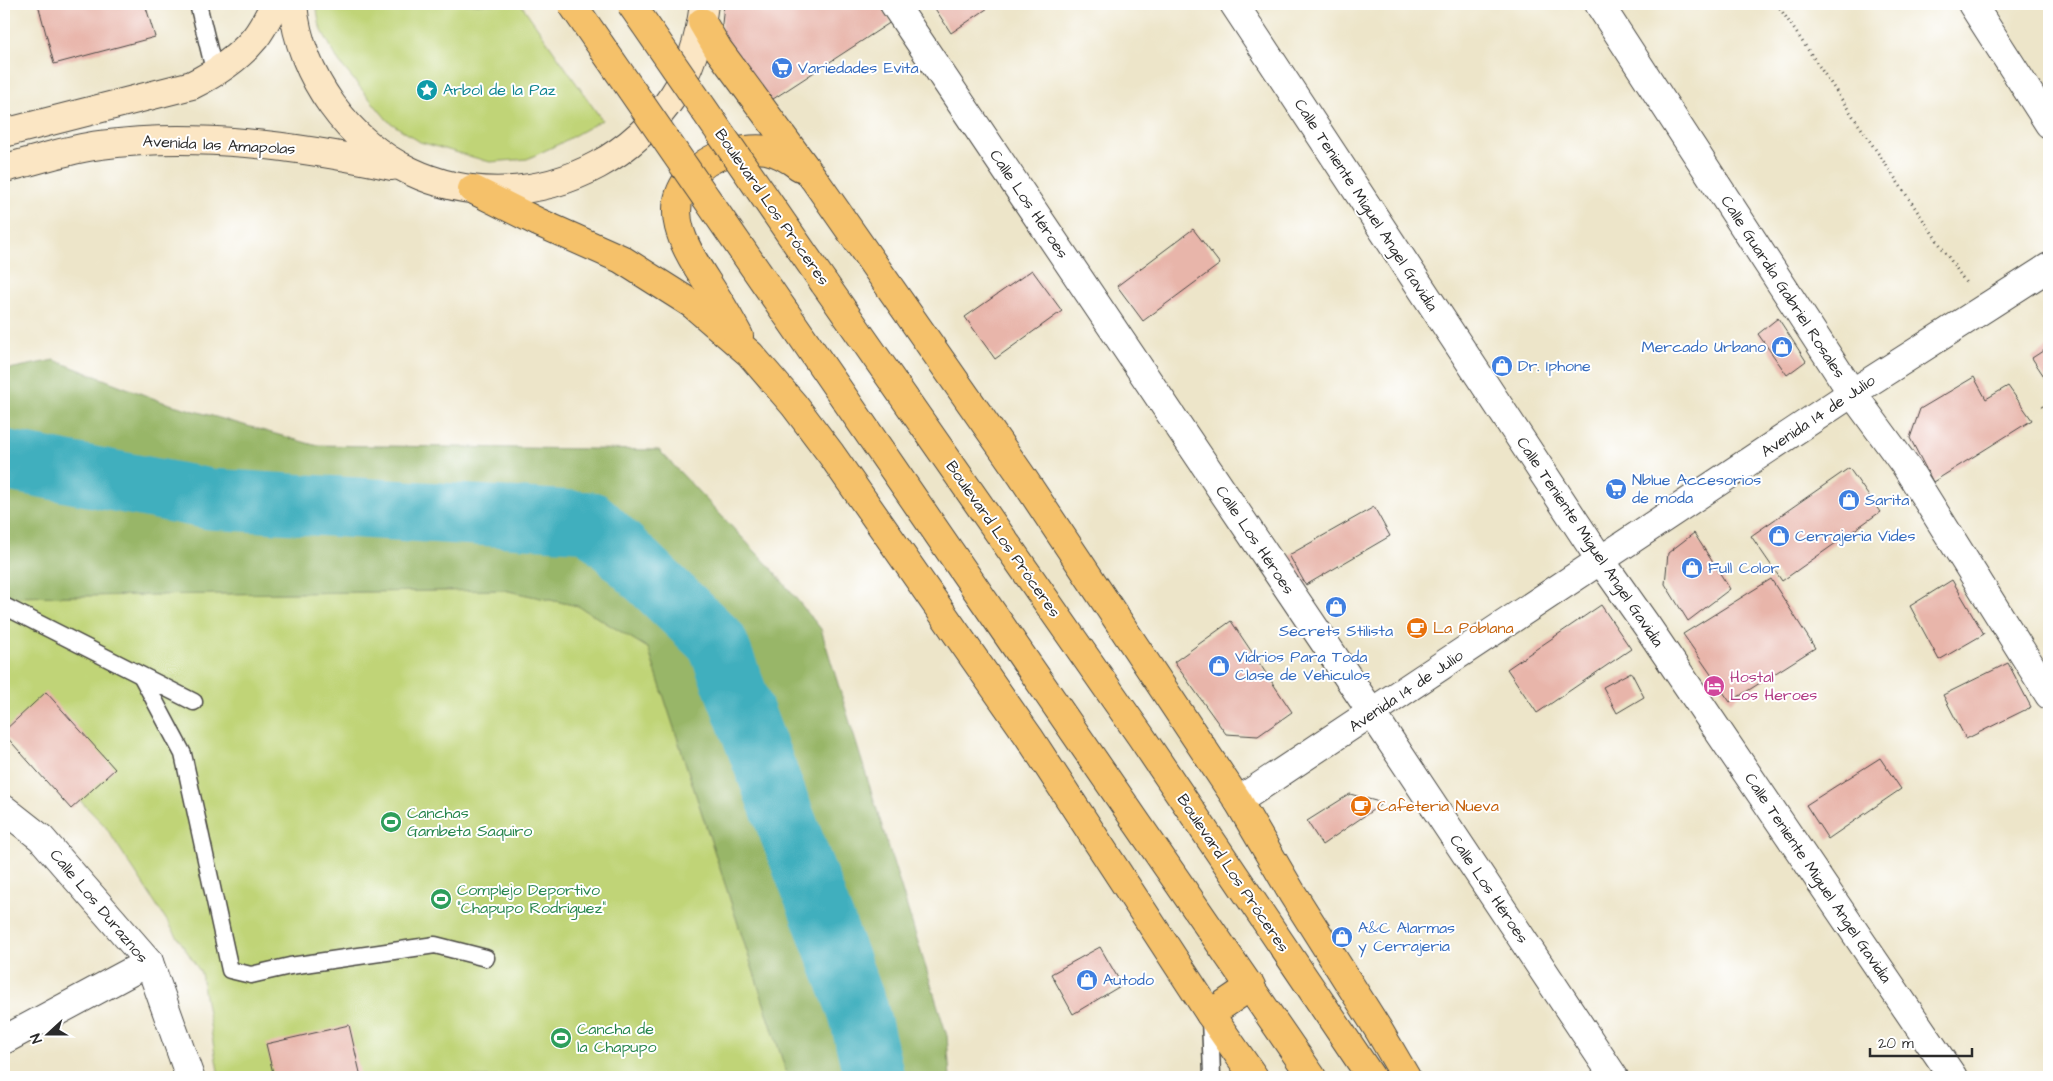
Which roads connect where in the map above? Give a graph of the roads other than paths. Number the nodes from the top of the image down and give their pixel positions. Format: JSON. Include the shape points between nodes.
{"nodes":[{"id":1,"x":198,"y":4,"type":"edge"},
{"id":2,"x":275,"y":4,"type":"edge"},
{"id":3,"x":293,"y":4,"type":"edge"},
{"id":4,"x":572,"y":4,"type":"edge"},
{"id":5,"x":631,"y":4,"type":"edge"},
{"id":6,"x":894,"y":4,"type":"edge"},
{"id":7,"x":1234,"y":4,"type":"edge"},
{"id":8,"x":1600,"y":4,"type":"edge"},
{"id":9,"x":1972,"y":4,"type":"edge"},
{"id":10,"x":703,"y":13,"type":"edge"},
{"id":11,"x":215,"y":74,"type":"junction"},
{"id":12,"x":682,"y":78,"type":"junction"},
{"id":13,"x":2049,"y":124,"type":"edge"},
{"id":14,"x":4,"y":133,"type":"edge"},
{"id":15,"x":4,"y":168,"type":"edge"},
{"id":16,"x":406,"y":169,"type":"junction"},
{"id":17,"x":814,"y":179,"type":"junction"},
{"id":18,"x":472,"y":189,"type":"junction"},
{"id":19,"x":2049,"y":267,"type":"edge"},
{"id":20,"x":750,"y":354,"type":"junction"},
{"id":21,"x":1852,"y":393,"type":"junction"},
{"id":22,"x":1601,"y":561,"type":"junction"},
{"id":23,"x":4,"y":606,"type":"edge"},
{"id":24,"x":142,"y":677,"type":"junction"},
{"id":25,"x":2049,"y":695,"type":"edge"},
{"id":26,"x":194,"y":702,"type":"dead end"},
{"id":27,"x":1372,"y":713,"type":"junction"},
{"id":28,"x":1238,"y":801,"type":"junction"},
{"id":29,"x":4,"y":809,"type":"edge"},
{"id":30,"x":486,"y":958,"type":"dead end"},
{"id":31,"x":149,"y":962,"type":"junction"},
{"id":32,"x":1251,"y":986,"type":"junction"},
{"id":33,"x":1210,"y":1014,"type":"junction"},
{"id":34,"x":4,"y":1040,"type":"edge"},
{"id":35,"x":190,"y":1077,"type":"edge"},
{"id":36,"x":1212,"y":1077,"type":"edge"},
{"id":37,"x":1254,"y":1077,"type":"edge"},
{"id":38,"x":1312,"y":1077,"type":"edge"},
{"id":39,"x":1371,"y":1077,"type":"edge"},
{"id":40,"x":1406,"y":1077,"type":"edge"},
{"id":41,"x":1614,"y":1077,"type":"edge"},
{"id":42,"x":1953,"y":1077,"type":"edge"}],
"edges":[{"from":1,"to":11,"type":"lane"},
{"from":2,"to":11,"type":"main road","via":[[256,37]]},
{"from":3,"to":16,"type":"main road","via":[[300,39],[322,91],[359,136]]},
{"from":4,"to":32,"type":"highway","bridge":true},
{"from":5,"to":12,"type":"highway","name":"Boulevard Los Próceres","bridge":true},
{"from":6,"to":27,"type":"street","name":"Calle Los Héroes"},
{"from":7,"to":22,"type":"street","name":"Calle Teniente Miguel Angel Gavidia"},
{"from":8,"to":21,"type":"street","name":"Calle Guardia Gabriel Rosales"},
{"from":9,"to":13,"type":"street"},
{"from":10,"to":12,"type":"main road","via":[[691,60]]},
{"from":10,"to":17,"type":"highway","via":[[718,49]]},
{"from":11,"to":14,"type":"main road","via":[[192,85]]},
{"from":12,"to":18,"type":"main road","via":[[649,126],[620,152],[586,172],[550,185],[511,191]]},
{"from":12,"to":39,"type":"highway","name":"Boulevard Los Próceres","bridge":true,"via":[[1140,735]]},
{"from":15,"to":16,"type":"main road","name":"Avenida las Amapolas","via":[[97,145],[137,141],[259,145],[325,152]]},
{"from":16,"to":18,"type":"main road","via":[[449,185]]},
{"from":17,"to":20,"type":"highway","via":[[772,150],[747,149],[720,156],[698,167],[682,186],[676,208],[679,232]]},
{"from":17,"to":28,"type":"highway","via":[[1020,475]]},
{"from":18,"to":20,"type":"highway","via":[[621,259],[692,304]]},
{"from":19,"to":21,"type":"street","name":"Avenida 14 de Julio"},
{"from":20,"to":33,"type":"highway","via":[[832,454],[1023,728]]},
{"from":21,"to":22,"type":"street","name":"Avenida 14 de Julio"},
{"from":21,"to":25,"type":"street","name":"Calle Guardia Gabriel Rosales","via":[[1907,468]]},
{"from":22,"to":27,"type":"street","name":"Avenida 14 de Julio"},
{"from":22,"to":42,"type":"street","name":"Calle Teniente Miguel Angel Gavidia"},
{"from":23,"to":24,"type":"lane"},
{"from":24,"to":26,"type":"lane"},
{"from":24,"to":30,"type":"lane","via":[[183,754],[230,970],[251,975],[290,966],[436,945]]},
{"from":27,"to":28,"type":"street","name":"Avenida 14 de Julio"},
{"from":27,"to":41,"type":"street","name":"Calle Los Héroes"},
{"from":28,"to":40,"type":"highway"},
{"from":29,"to":31,"type":"street","name":"Calle Los Duraznos","via":[[41,838]]},
{"from":31,"to":34,"type":"street"},
{"from":31,"to":35,"type":"street","name":"Calle Los Duraznos"},
{"from":32,"to":33,"type":"highway"},
{"from":32,"to":38,"type":"highway"},
{"from":33,"to":36,"type":"lane"},
{"from":33,"to":37,"type":"highway"}]}
